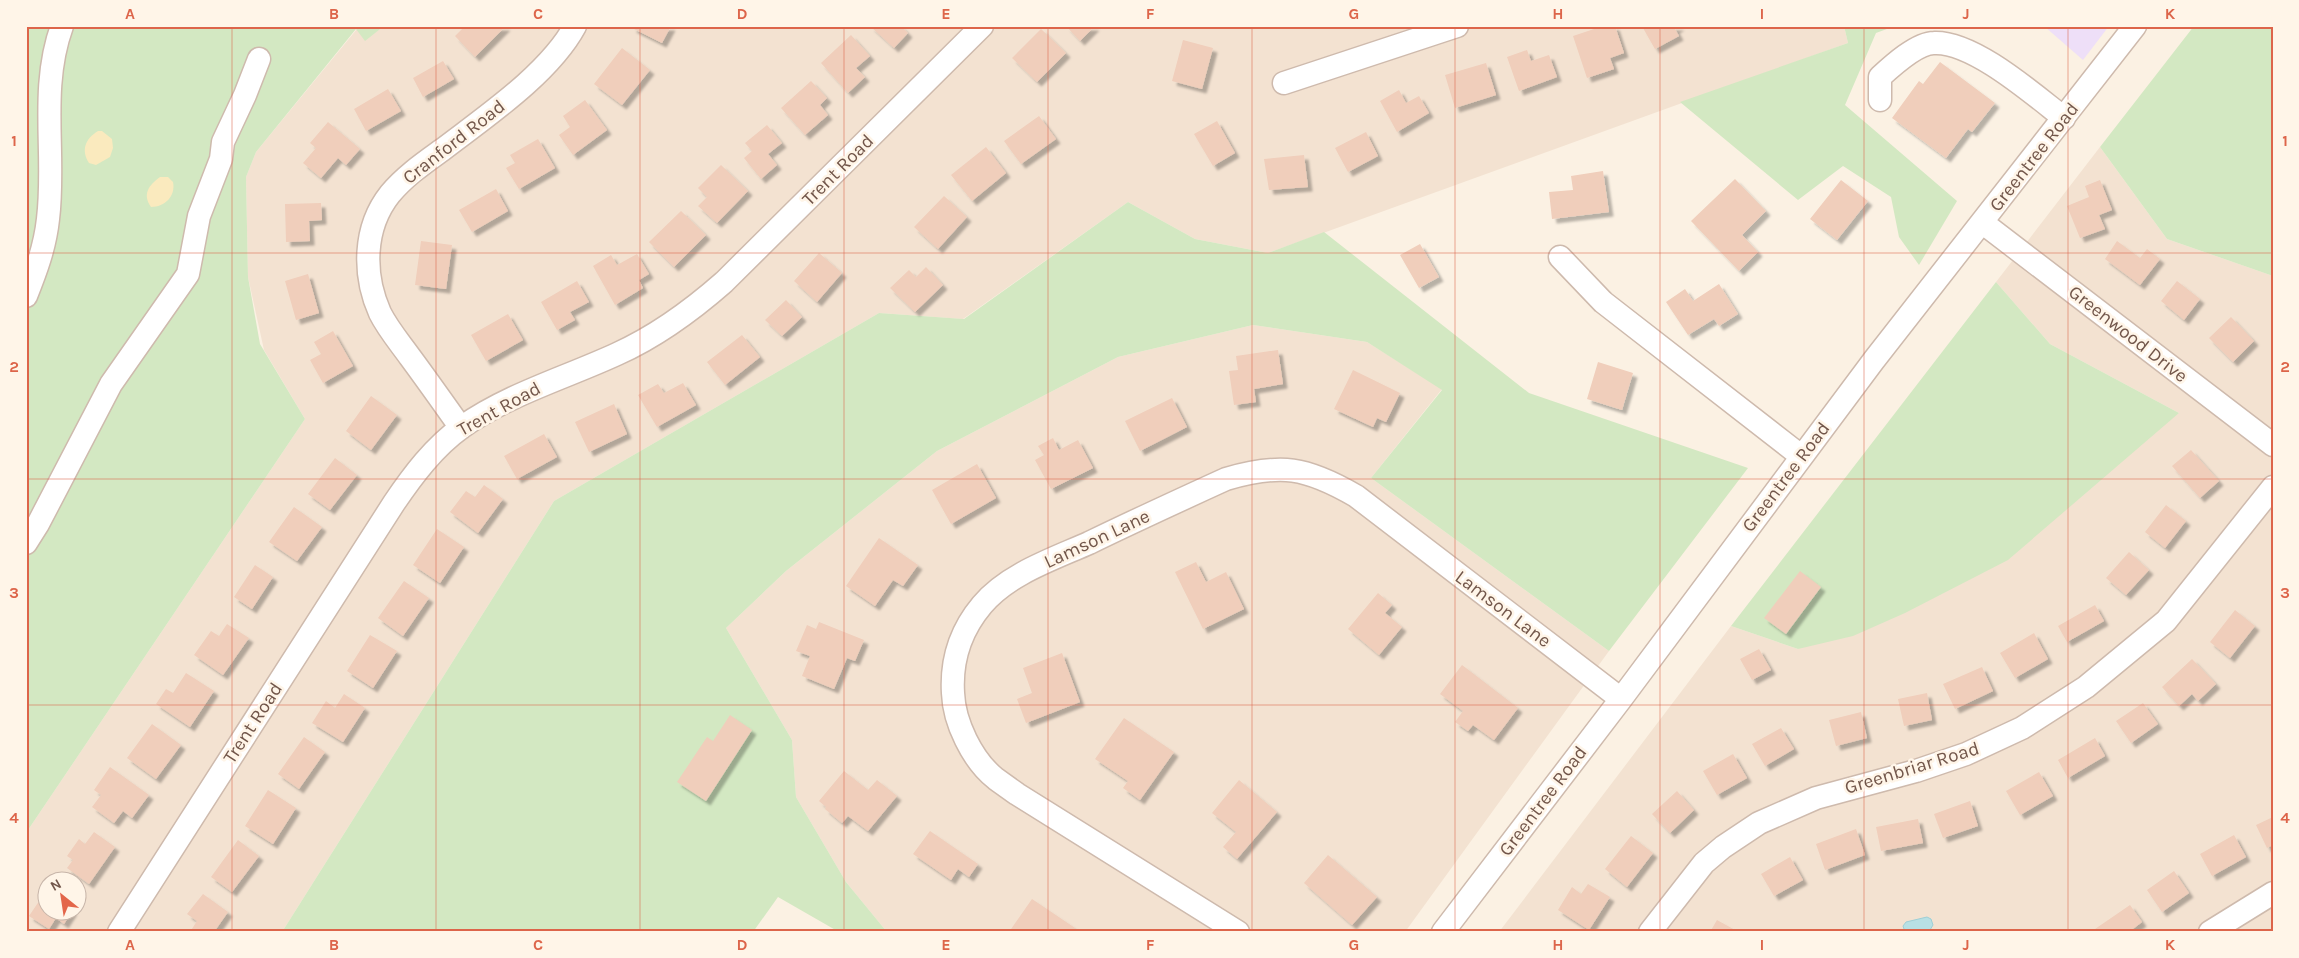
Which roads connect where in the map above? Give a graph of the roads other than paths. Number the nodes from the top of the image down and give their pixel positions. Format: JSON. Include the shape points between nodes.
{"nodes":[{"id":1,"x":62,"y":26,"type":"edge"},
{"id":2,"x":575,"y":26,"type":"edge"},
{"id":3,"x":982,"y":26,"type":"edge"},
{"id":4,"x":1457,"y":26,"type":"edge"},
{"id":5,"x":2135,"y":26,"type":"edge"},
{"id":6,"x":259,"y":59,"type":"dead end"},
{"id":7,"x":1284,"y":83,"type":"dead end"},
{"id":8,"x":1880,"y":100,"type":"dead end"},
{"id":9,"x":2064,"y":118,"type":"junction"},
{"id":10,"x":1983,"y":223,"type":"junction"},
{"id":11,"x":1560,"y":257,"type":"dead end"},
{"id":12,"x":26,"y":296,"type":"edge"},
{"id":13,"x":461,"y":428,"type":"junction"},
{"id":14,"x":2273,"y":445,"type":"edge"},
{"id":15,"x":1801,"y":456,"type":"junction"},
{"id":16,"x":2273,"y":487,"type":"edge"},
{"id":17,"x":26,"y":543,"type":"edge"},
{"id":18,"x":1621,"y":699,"type":"junction"},
{"id":19,"x":2273,"y":893,"type":"edge"},
{"id":20,"x":118,"y":932,"type":"edge"},
{"id":21,"x":1238,"y":932,"type":"edge"},
{"id":22,"x":1443,"y":932,"type":"edge"},
{"id":23,"x":1650,"y":932,"type":"edge"},
{"id":24,"x":2210,"y":932,"type":"edge"}],
"edges":[{"from":1,"to":12,"type":"street","via":[[49,87],[48,219],[43,250]]},
{"from":2,"to":13,"type":"street","name":"Cranford Road","via":[[556,52],[499,107],[406,176],[389,195],[370,236],[369,272],[380,312]]},
{"from":3,"to":13,"type":"street","name":"Trent Road","via":[[724,282],[685,314],[617,354],[502,404]]},
{"from":4,"to":7,"type":"street"},
{"from":5,"to":9,"type":"street","name":"Greentree Road"},
{"from":6,"to":17,"type":"street","via":[[223,142],[199,216],[188,274],[111,384]]},
{"from":8,"to":9,"type":"street","via":[[1880,77],[1901,57],[1932,42],[1972,52]]},
{"from":9,"to":10,"type":"street","name":"Greentree Road"},
{"from":10,"to":14,"type":"street","name":"Greenwood Drive"},
{"from":10,"to":15,"type":"street","name":"Greentree Road"},
{"from":11,"to":15,"type":"street","via":[[1603,302]]},
{"from":13,"to":20,"type":"street","name":"Trent Road","via":[[429,457],[394,503]]},
{"from":15,"to":18,"type":"street","name":"Greentree Road"},
{"from":16,"to":23,"type":"street","name":"Greenbriar Road","via":[[2166,621],[2086,687],[2022,728],[1966,754],[1816,798],[1759,823],[1704,862]]},
{"from":18,"to":21,"type":"street","name":"Lamson Lane","via":[[1356,496],[1328,480],[1301,471],[1274,468],[1226,479],[1023,574],[983,604],[967,625],[957,650],[952,674],[953,701],[961,728],[974,754],[994,778]]},
{"from":18,"to":22,"type":"street","name":"Greentree Road"},
{"from":19,"to":24,"type":"street"}]}
